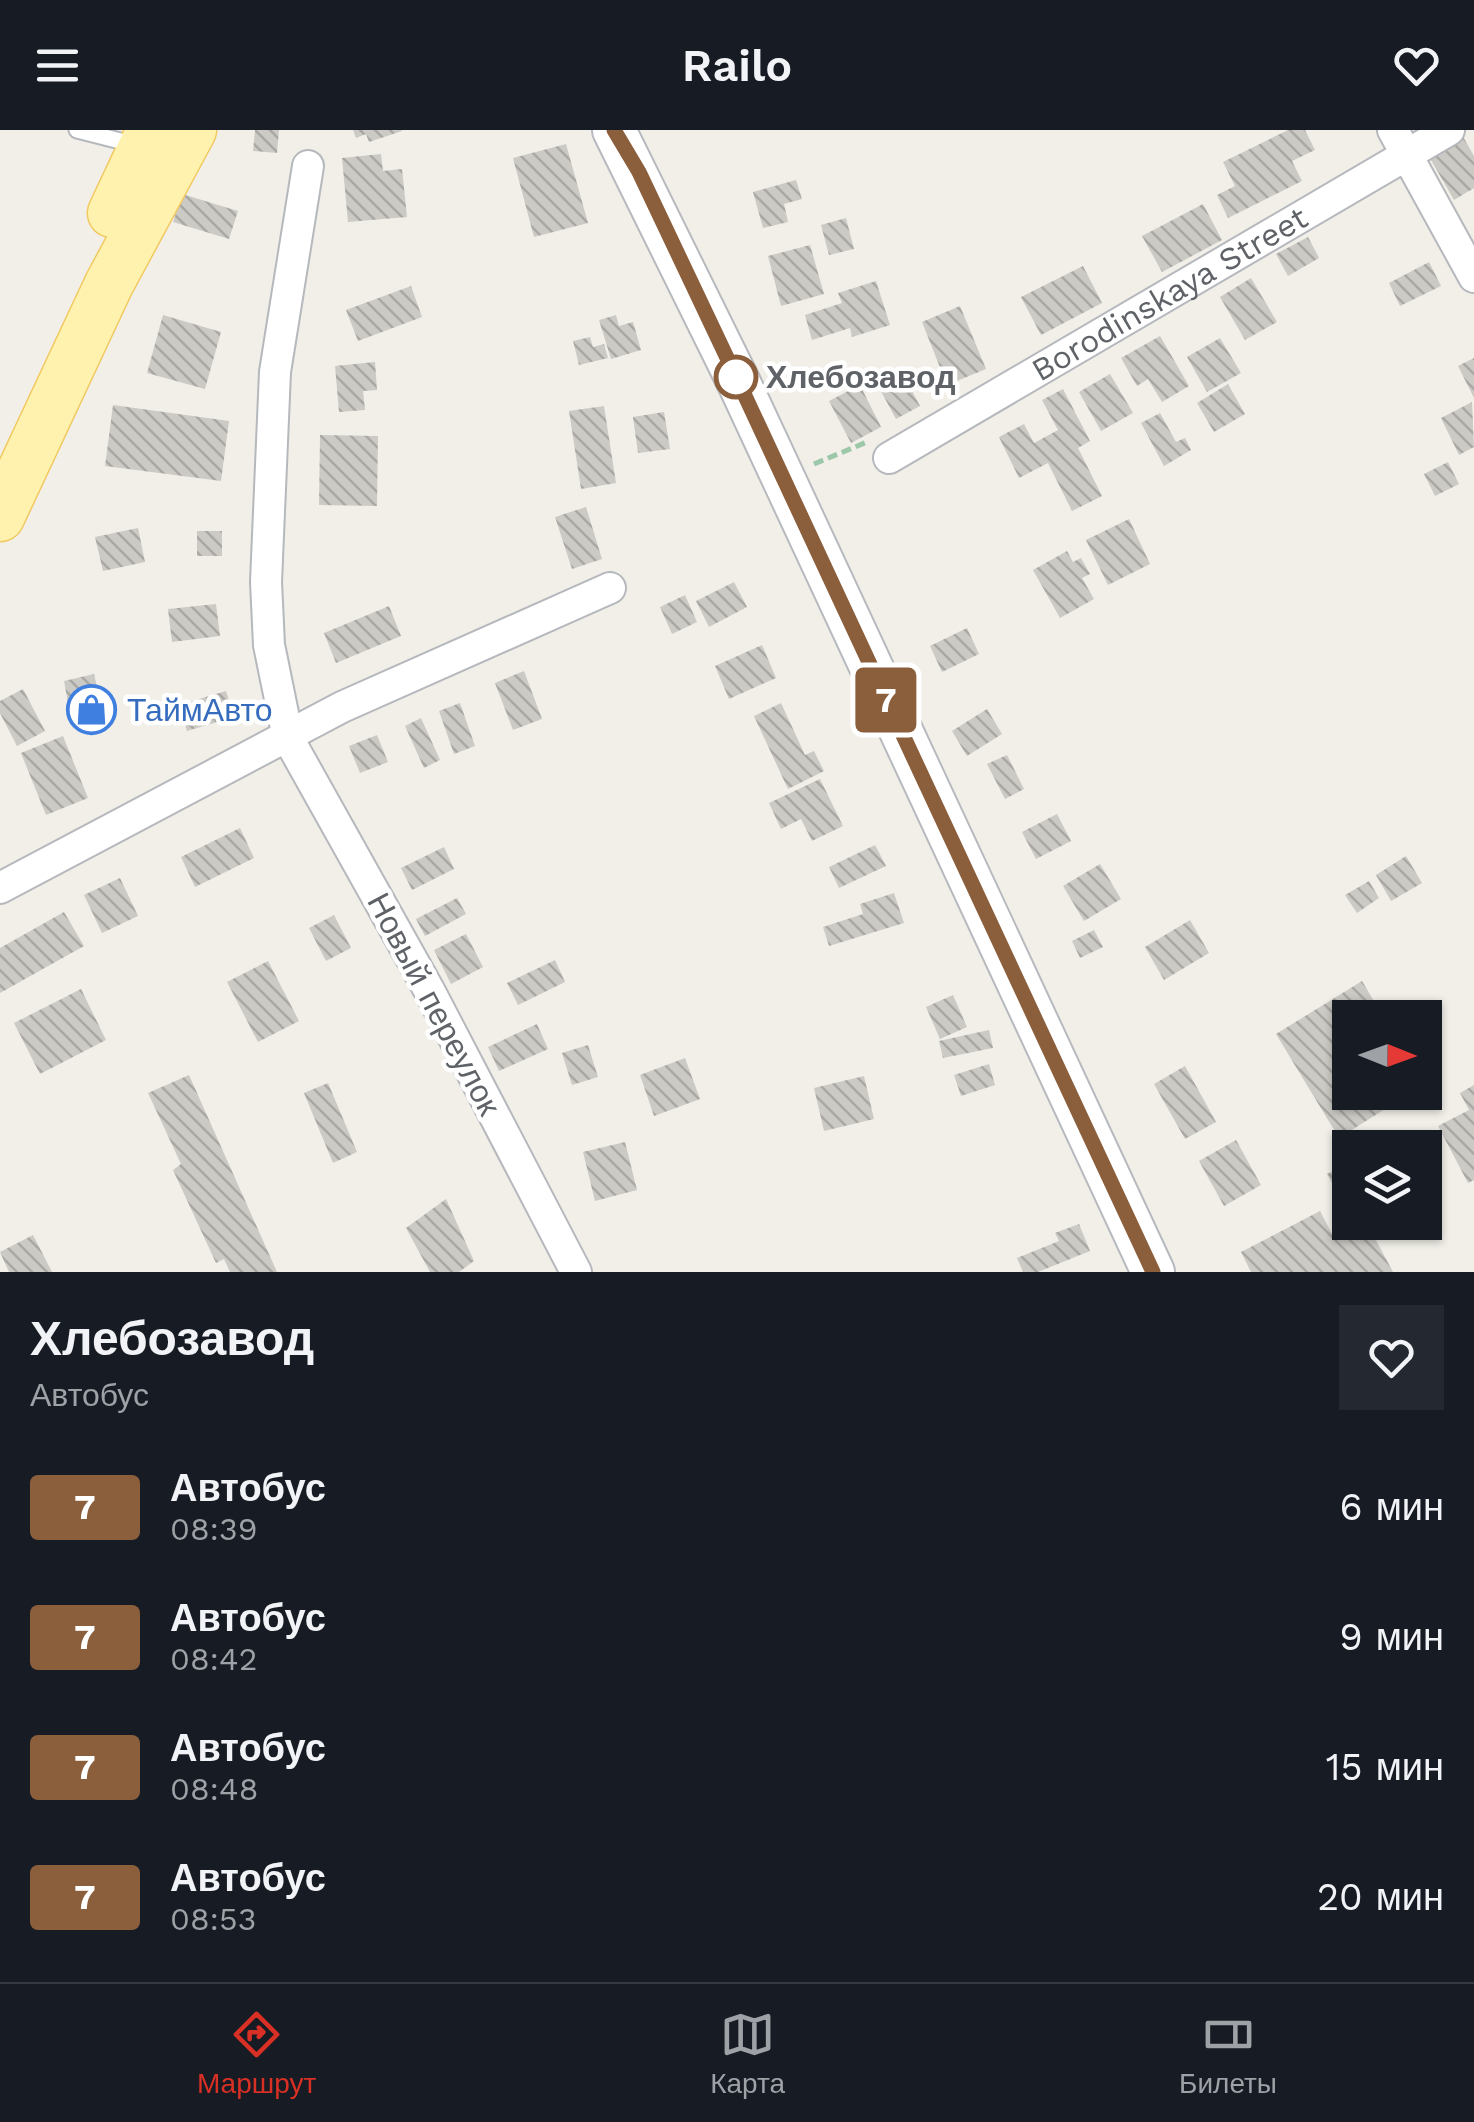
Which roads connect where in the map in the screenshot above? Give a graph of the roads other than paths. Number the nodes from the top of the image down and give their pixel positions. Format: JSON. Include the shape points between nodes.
{"nodes":[{"id":1,"x":77,"y":130,"type":"edge"},
{"id":2,"x":192,"y":130,"type":"edge"},
{"id":3,"x":614,"y":130,"type":"edge"},
{"id":4,"x":623,"y":130,"type":"edge"},
{"id":5,"x":1393,"y":130,"type":"edge"},
{"id":6,"x":1449,"y":130,"type":"edge"},
{"id":7,"x":147,"y":138,"type":"edge"},
{"id":8,"x":1408,"y":157,"type":"junction"},
{"id":9,"x":308,"y":166,"type":"dead end"},
{"id":10,"x":639,"y":172,"type":"junction"},
{"id":11,"x":1474,"y":278,"type":"edge"},
{"id":12,"x":0,"y":439,"type":"edge"},
{"id":13,"x":889,"y":458,"type":"road end"},
{"id":14,"x":0,"y":517,"type":"edge"},
{"id":15,"x":610,"y":588,"type":"dead end"},
{"id":16,"x":288,"y":738,"type":"junction"},
{"id":17,"x":0,"y":888,"type":"edge"},
{"id":18,"x":576,"y":1272,"type":"edge"},
{"id":19,"x":1153,"y":1272,"type":"edge"}],
"edges":[{"from":1,"to":7,"type":"lane"},
{"from":2,"to":14,"type":"main road","via":[[110,284]]},
{"from":3,"to":10,"type":"main road"},
{"from":4,"to":10,"type":"main road"},
{"from":5,"to":8,"type":"street"},
{"from":6,"to":8,"type":"street","name":"Borodinskaya Street"},
{"from":7,"to":12,"type":"main road"},
{"from":8,"to":11,"type":"street"},
{"from":8,"to":13,"type":"street","name":"Borodinskaya Street"},
{"from":9,"to":16,"type":"street","name":"Новый переулок","via":[[275,372],[266,582]]},
{"from":10,"to":19,"type":"main road"},
{"from":15,"to":16,"type":"street","via":[[342,707]]},
{"from":16,"to":17,"type":"street"},
{"from":16,"to":18,"type":"street","name":"Новый переулок","via":[[430,990]]}]}
